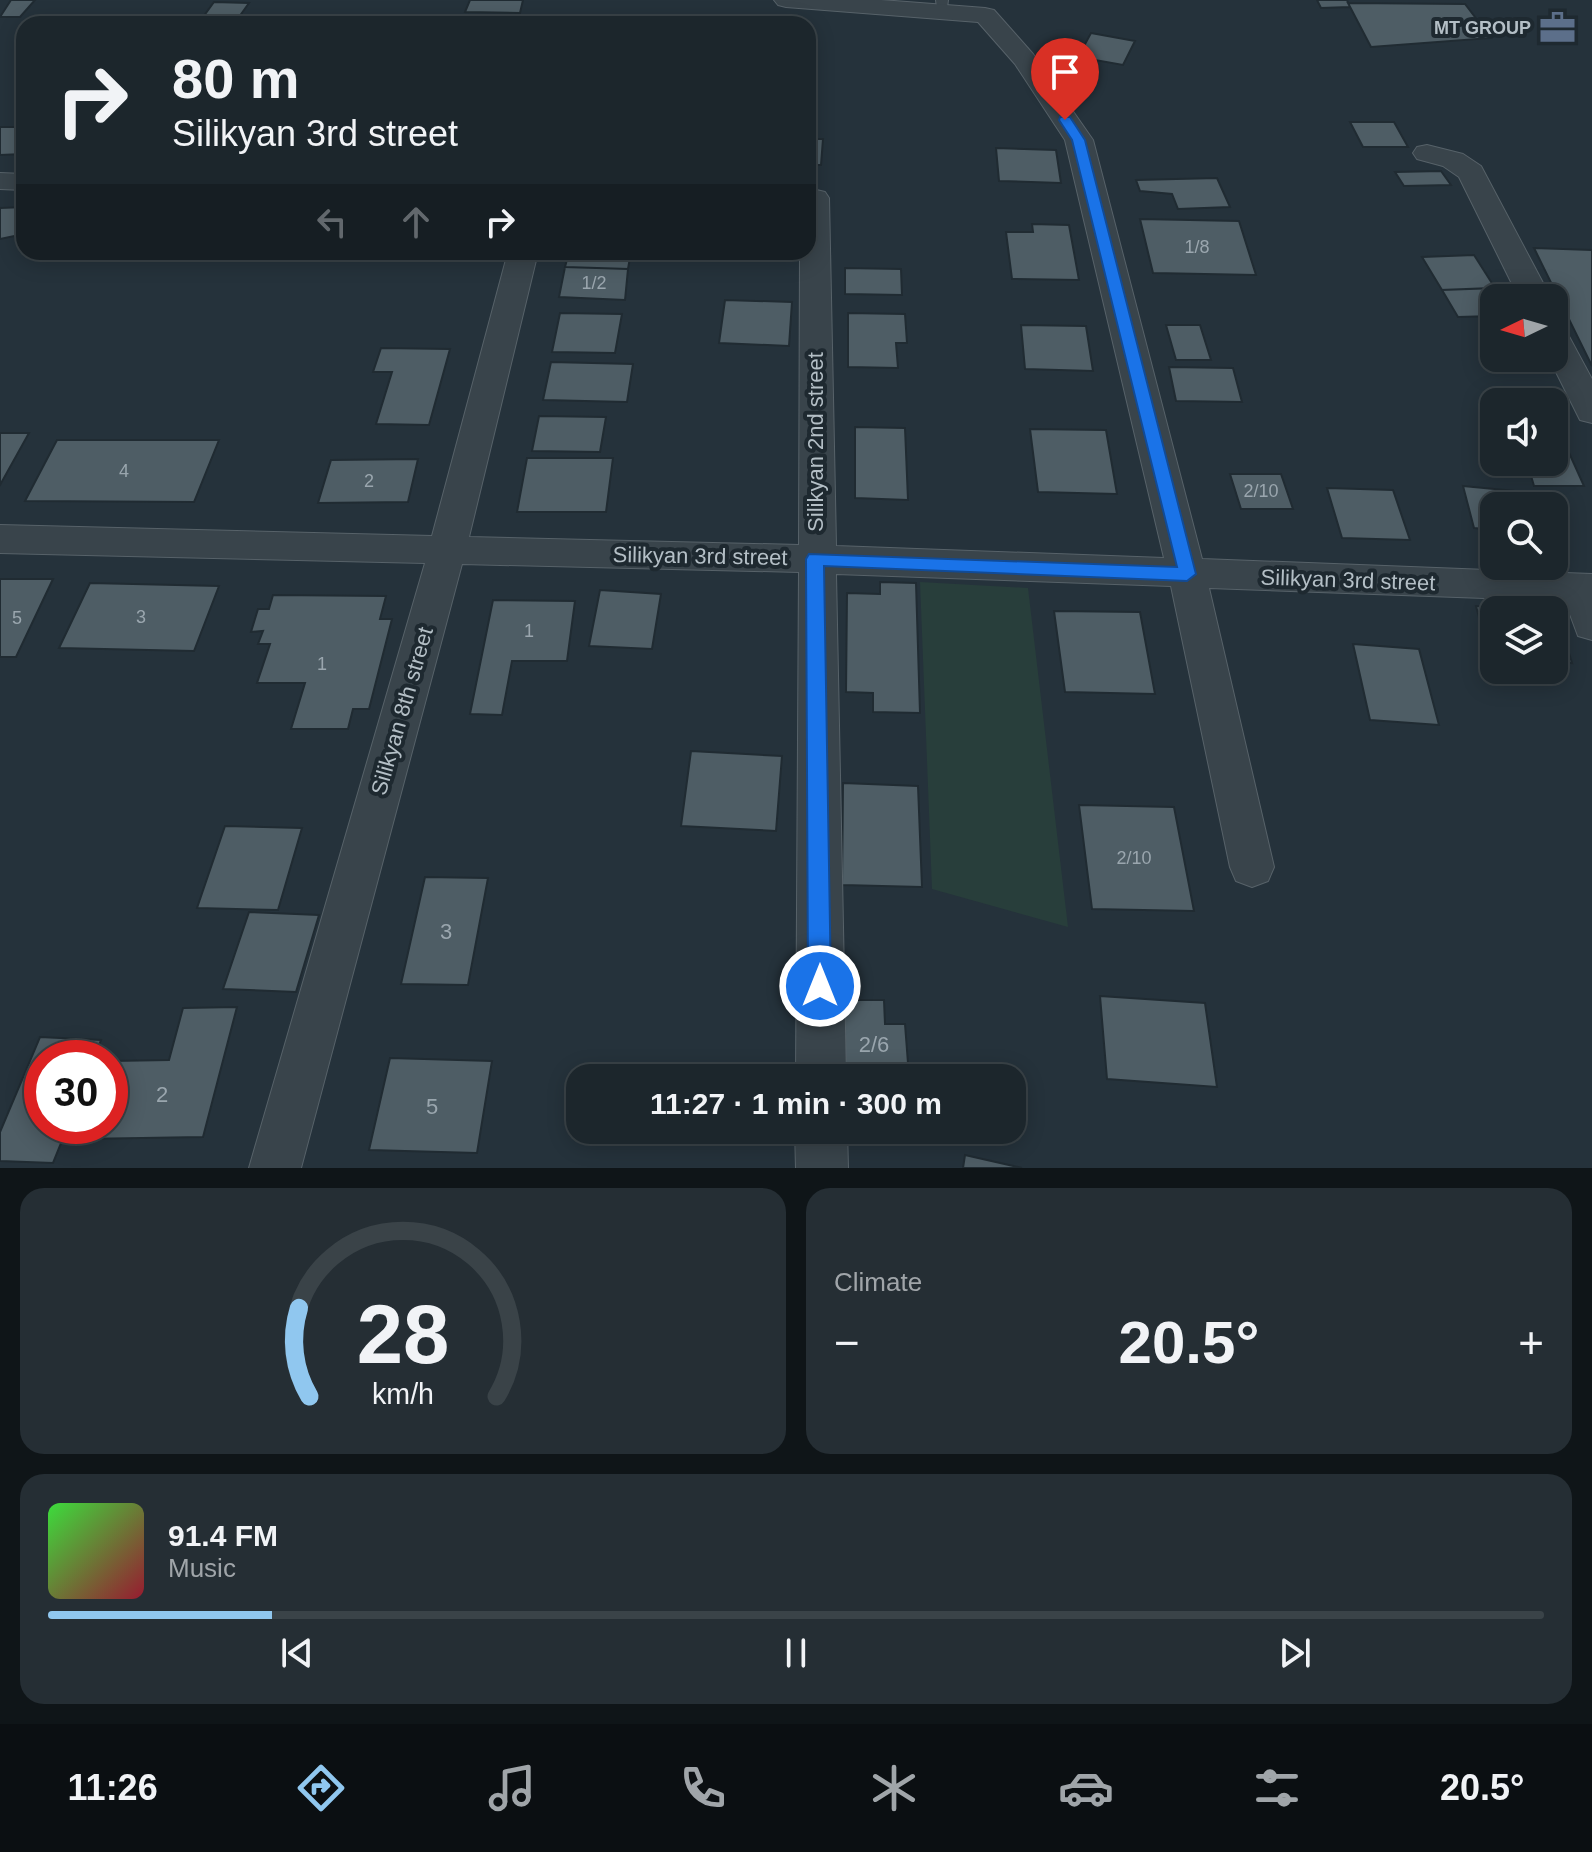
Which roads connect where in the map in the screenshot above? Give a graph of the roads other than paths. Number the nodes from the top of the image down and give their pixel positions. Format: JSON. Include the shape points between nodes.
{"nodes":[{"id":1,"x":786,"y":0,"type":"edge"},
{"id":2,"x":942,"y":6,"type":"edge"},
{"id":3,"x":1427,"y":153,"type":"dead end"},
{"id":4,"x":521,"y":260,"type":"edge"},
{"id":5,"x":815,"y":260,"type":"edge"},
{"id":6,"x":1528,"y":284,"type":"edge"},
{"id":7,"x":1568,"y":364,"type":"edge"},
{"id":8,"x":1592,"y":412,"type":"edge"},
{"id":9,"x":0,"y":539,"type":"edge"},
{"id":10,"x":447,"y":550,"type":"junction"},
{"id":11,"x":815,"y":559,"type":"junction"},
{"id":12,"x":1187,"y":574,"type":"junction"},
{"id":13,"x":1588,"y":601,"type":"edge"},
{"id":14,"x":1252,"y":867,"type":"dead end"},
{"id":15,"x":821,"y":1064,"type":"edge"},
{"id":16,"x":821,"y":1144,"type":"edge"},
{"id":17,"x":275,"y":1168,"type":"edge"},
{"id":18,"x":822,"y":1168,"type":"edge"}],
"edges":[{"from":1,"to":2,"type":"street"},
{"from":2,"to":12,"type":"street","via":[[985,15],[1024,59],[1079,140]]},
{"from":3,"to":6,"type":"street","via":[[1471,172]]},
{"from":4,"to":10,"type":"street","name":"Silikyan 8th street"},
{"from":5,"to":11,"type":"street","name":"Silikyan 2nd street"},
{"from":7,"to":8,"type":"street"},
{"from":9,"to":10,"type":"street","name":"Silikyan 3rd street"},
{"from":10,"to":11,"type":"street","name":"Silikyan 3rd street"},
{"from":10,"to":17,"type":"street","name":"Silikyan 8th street"},
{"from":11,"to":12,"type":"street","name":"Silikyan 3rd street"},
{"from":11,"to":15,"type":"street","name":"Silikyan 2nd street"},
{"from":12,"to":13,"type":"street","name":"Silikyan 3rd street"},
{"from":12,"to":14,"type":"street"},
{"from":16,"to":18,"type":"street"}]}
